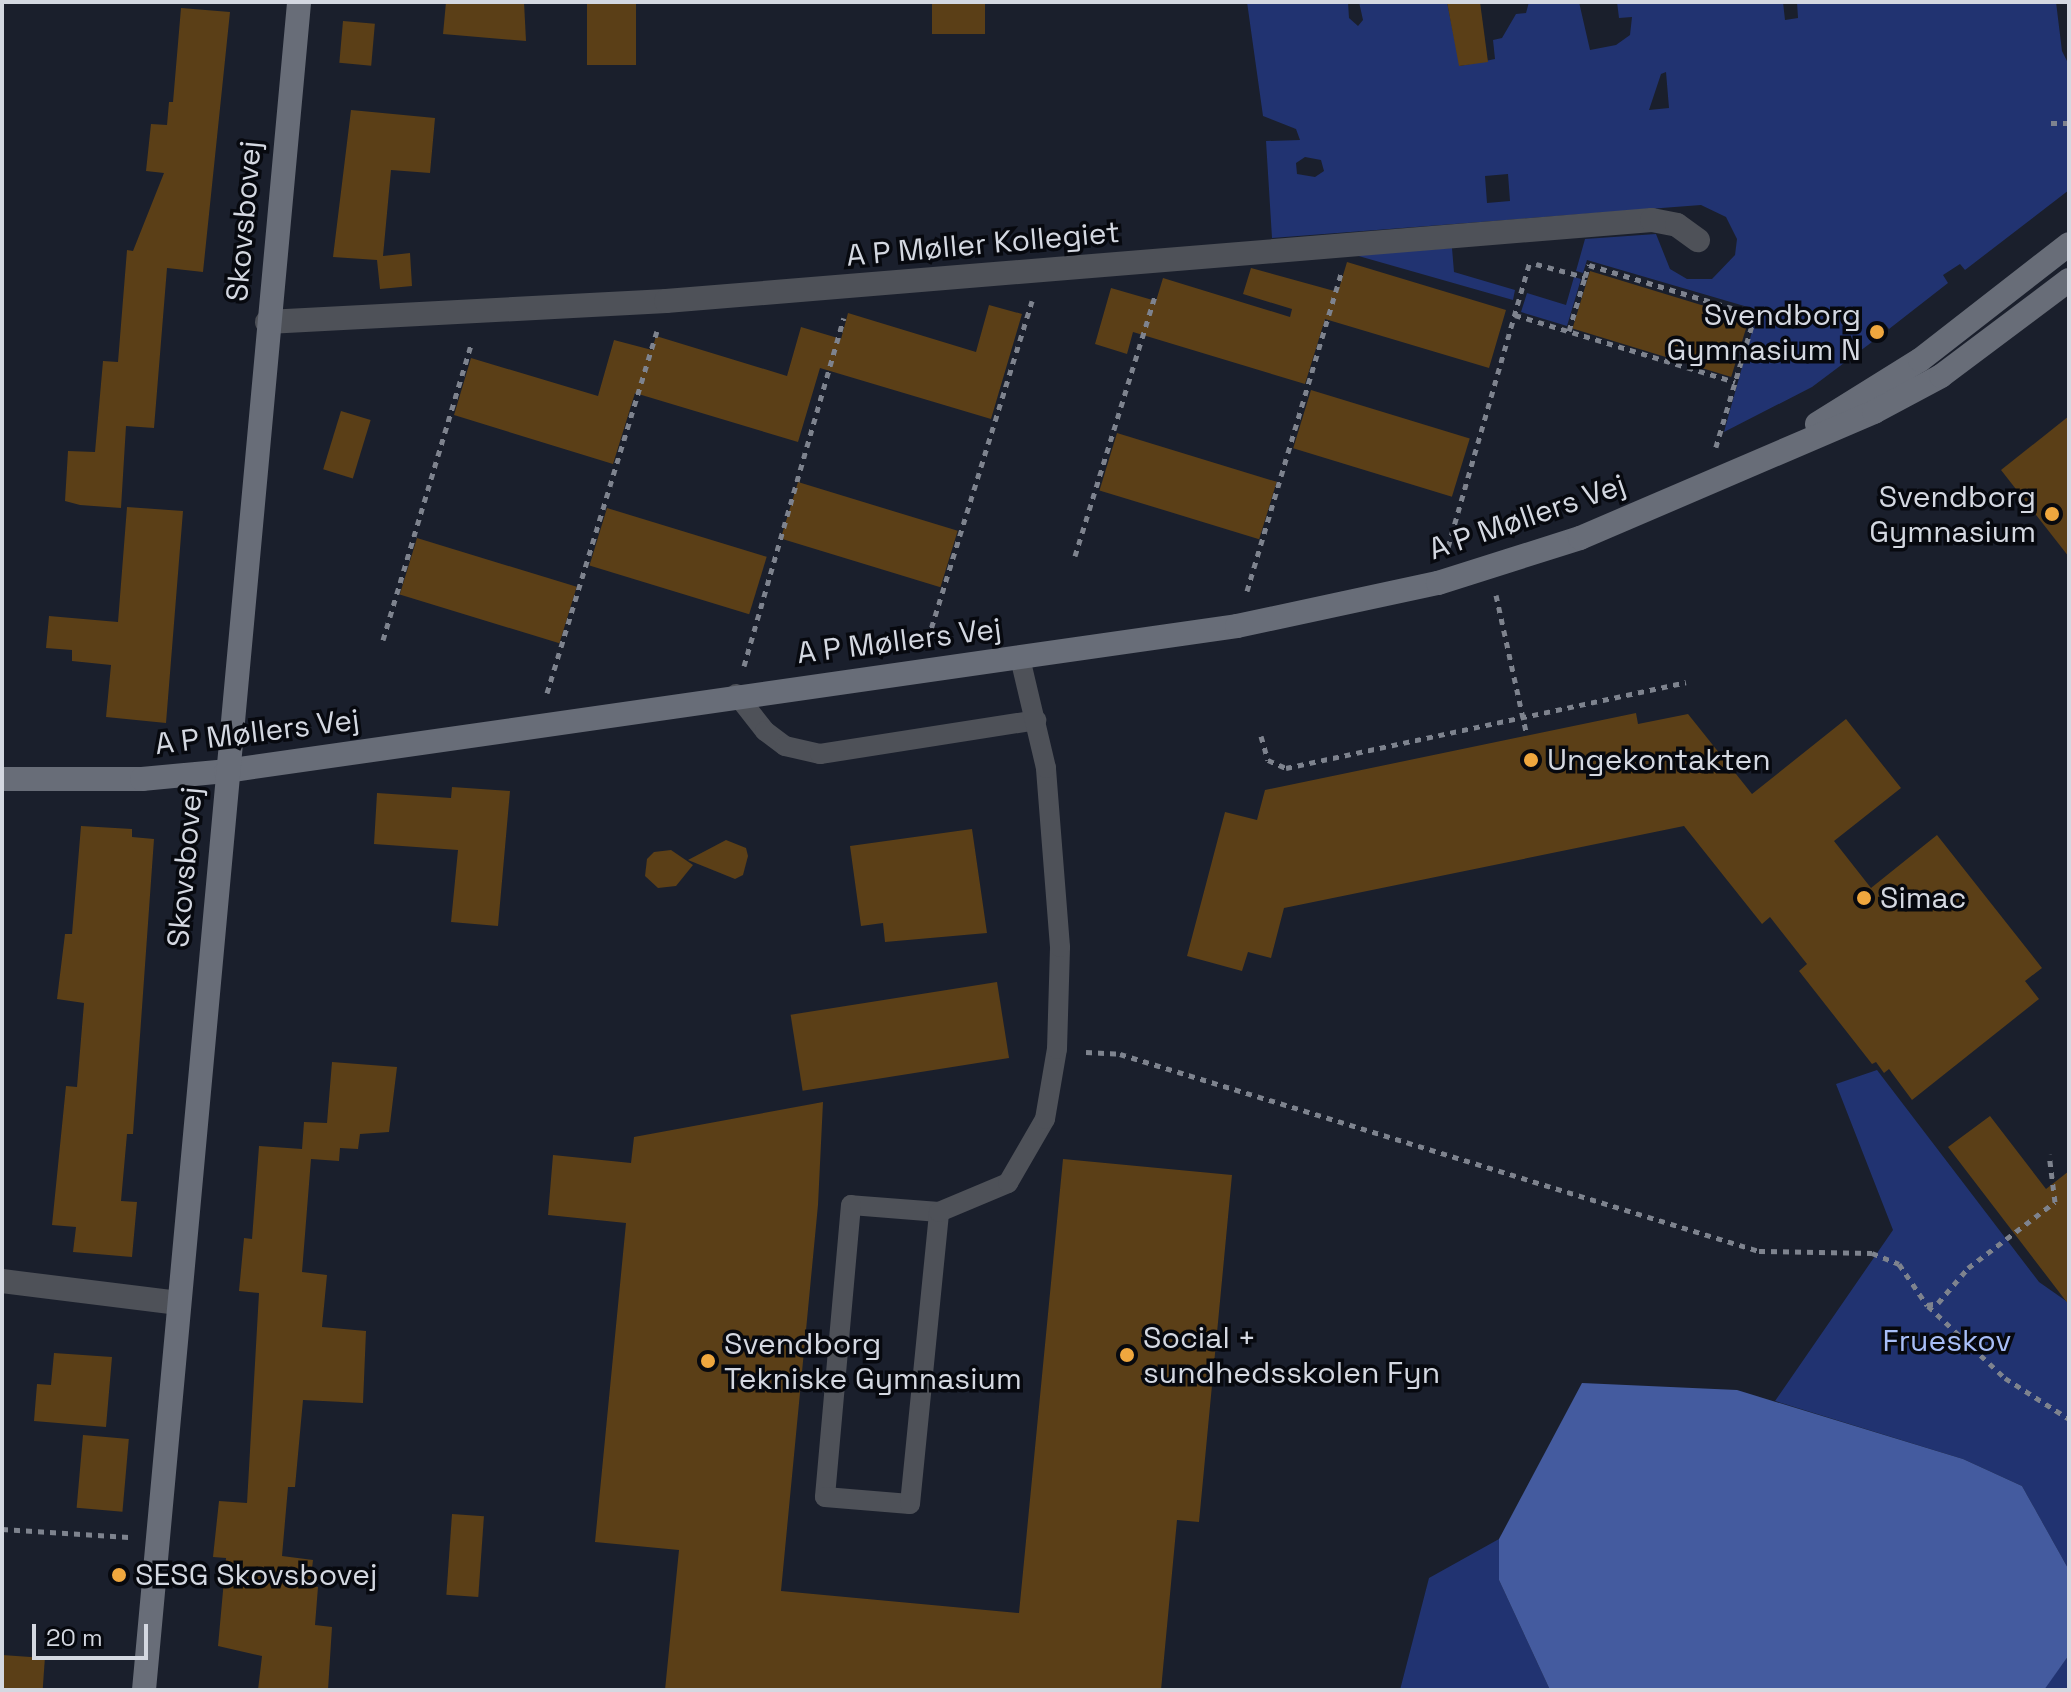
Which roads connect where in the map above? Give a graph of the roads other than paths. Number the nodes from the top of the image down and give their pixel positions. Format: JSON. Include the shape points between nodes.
{"nodes":[{"id":1,"x":299,"y":2,"type":"edge"},
{"id":2,"x":1698,"y":240,"type":"dead end"},
{"id":3,"x":2069,"y":244,"type":"edge"},
{"id":4,"x":2069,"y":280,"type":"edge"},
{"id":5,"x":267,"y":322,"type":"junction"},
{"id":6,"x":1778,"y":449,"type":"junction"},
{"id":7,"x":1020,"y":658,"type":"junction"},
{"id":8,"x":736,"y":694,"type":"junction"},
{"id":9,"x":1036,"y":720,"type":"junction"},
{"id":10,"x":226,"y":771,"type":"junction"},
{"id":11,"x":2,"y":779,"type":"edge"},
{"id":12,"x":939,"y":1212,"type":"junction"},
{"id":13,"x":2,"y":1281,"type":"edge"},
{"id":14,"x":179,"y":1303,"type":"junction"},
{"id":15,"x":144,"y":1690,"type":"edge"}],
"edges":[{"from":1,"to":5,"type":"street","name":"Skovsbovej"},
{"from":2,"to":5,"type":"street","name":"A P Møller Kollegiet","via":[[1660,220],[666,301]]},
{"from":3,"to":6,"type":"street","name":"A P Møllers Vej","via":[[1920,360]]},
{"from":4,"to":6,"type":"street","name":"A P Møllers Vej","via":[[1914,392]]},
{"from":5,"to":10,"type":"street","name":"Skovsbovej"},
{"from":6,"to":7,"type":"street","name":"A P Møllers Vej","via":[[1580,538],[1438,583],[1237,626]]},
{"from":7,"to":8,"type":"street","name":"A P Møllers Vej"},
{"from":7,"to":9,"type":"lane"},
{"from":8,"to":9,"type":"lane","via":[[775,739],[820,754]]},
{"from":8,"to":10,"type":"street","name":"A P Møllers Vej"},
{"from":9,"to":12,"type":"lane","via":[[1046,768],[1060,947],[1057,1049],[1045,1119],[1008,1183]]},
{"from":10,"to":11,"type":"street","name":"A P Møllers Vej","via":[[142,779]]},
{"from":10,"to":14,"type":"street","name":"Skovsbovej"},
{"from":12,"to":12,"type":"lane","via":[[910,1504],[825,1497],[851,1205]]},
{"from":13,"to":14,"type":"street"},
{"from":14,"to":15,"type":"street","name":"Skovsbovej"}]}
